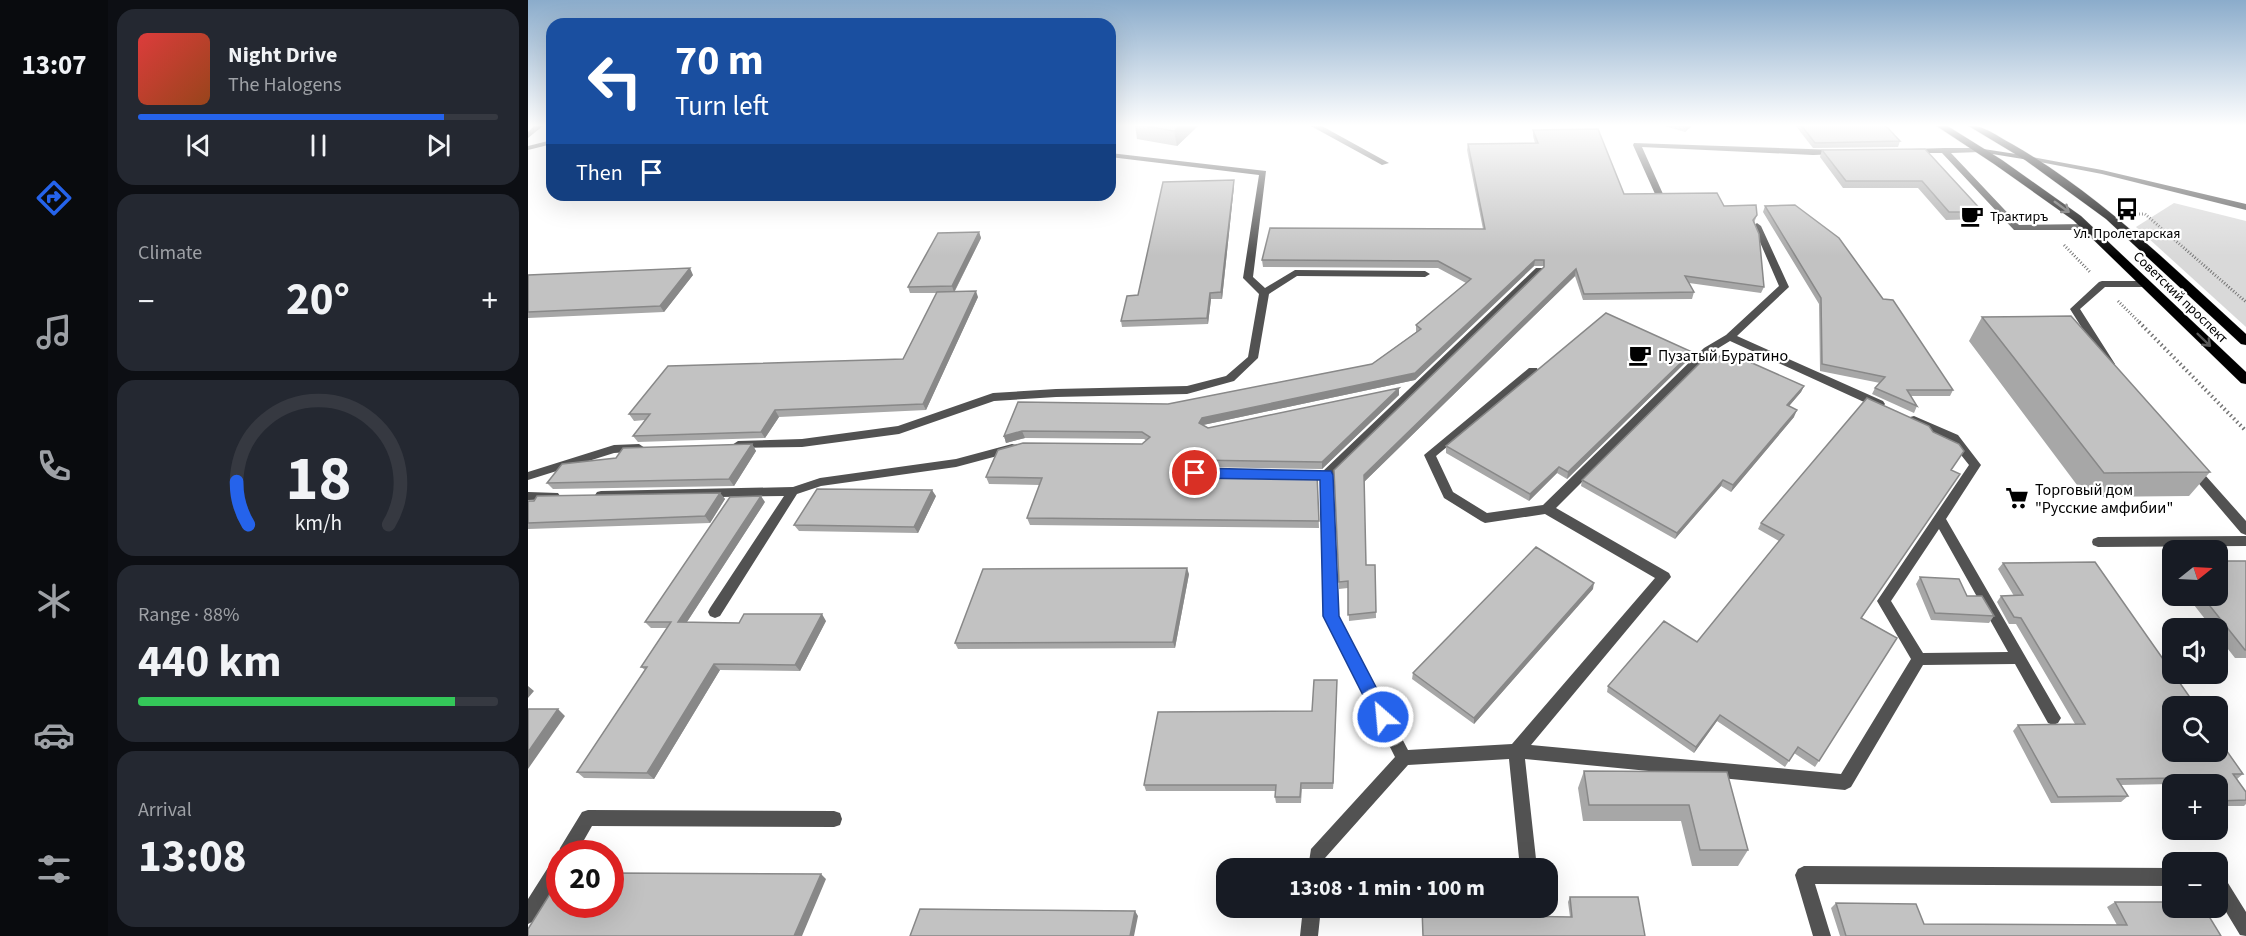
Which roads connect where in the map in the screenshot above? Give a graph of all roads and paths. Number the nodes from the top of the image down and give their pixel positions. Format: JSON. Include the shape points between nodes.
{"nodes":[{"id":1,"x":1226,"y":169,"type":"edge"},
{"id":2,"x":1648,"y":169,"type":"edge"},
{"id":3,"x":1961,"y":169,"type":"edge"},
{"id":4,"x":2007,"y":169,"type":"edge"},
{"id":5,"x":2044,"y":169,"type":"edge"},
{"id":6,"x":2085,"y":169,"type":"edge"},
{"id":7,"x":1659,"y":194,"type":"edge"},
{"id":8,"x":2246,"y":207,"type":"edge"},
{"id":9,"x":2145,"y":214,"type":"dead end"},
{"id":10,"x":1757,"y":226,"type":"edge"},
{"id":11,"x":2086,"y":227,"type":"junction"},
{"id":12,"x":1539,"y":270,"type":"edge"},
{"id":13,"x":1425,"y":274,"type":"dead end"},
{"id":14,"x":2146,"y":284,"type":"junction"},
{"id":15,"x":1264,"y":293,"type":"junction"},
{"id":16,"x":2246,"y":302,"type":"edge"},
{"id":17,"x":1730,"y":337,"type":"junction"},
{"id":18,"x":2246,"y":341,"type":"edge"},
{"id":19,"x":1533,"y":370,"type":"edge"},
{"id":20,"x":2118,"y":376,"type":"edge"},
{"id":21,"x":2246,"y":380,"type":"edge"},
{"id":22,"x":1420,"y":384,"type":"junction"},
{"id":23,"x":1397,"y":389,"type":"edge"},
{"id":24,"x":1025,"y":444,"type":"edge"},
{"id":25,"x":731,"y":446,"type":"edge"},
{"id":26,"x":649,"y":448,"type":"edge"},
{"id":27,"x":2184,"y":458,"type":"edge"},
{"id":28,"x":528,"y":476,"type":"edge"},
{"id":29,"x":794,"y":491,"type":"junction"},
{"id":30,"x":563,"y":495,"type":"edge"},
{"id":31,"x":586,"y":495,"type":"edge"},
{"id":32,"x":528,"y":496,"type":"edge"},
{"id":33,"x":1547,"y":509,"type":"junction"},
{"id":34,"x":1939,"y":518,"type":"junction"},
{"id":35,"x":2246,"y":530,"type":"edge"},
{"id":36,"x":2246,"y":541,"type":"edge"},
{"id":37,"x":2098,"y":542,"type":"dead end"},
{"id":38,"x":715,"y":612,"type":"dead end"},
{"id":39,"x":2019,"y":658,"type":"junction"},
{"id":40,"x":1919,"y":659,"type":"junction"},
{"id":41,"x":2054,"y":718,"type":"dead end"},
{"id":42,"x":1516,"y":751,"type":"junction"},
{"id":43,"x":1404,"y":758,"type":"junction"},
{"id":44,"x":834,"y":819,"type":"dead end"},
{"id":45,"x":575,"y":840,"type":"edge"},
{"id":46,"x":1317,"y":858,"type":"edge"},
{"id":47,"x":1527,"y":858,"type":"edge"},
{"id":48,"x":2162,"y":877,"type":"edge"},
{"id":49,"x":546,"y":886,"type":"edge"},
{"id":50,"x":2228,"y":899,"type":"edge"},
{"id":51,"x":528,"y":915,"type":"edge"},
{"id":52,"x":1311,"y":918,"type":"edge"},
{"id":53,"x":2246,"y":928,"type":"edge"},
{"id":54,"x":1309,"y":936,"type":"edge"},
{"id":55,"x":1822,"y":936,"type":"edge"}],
"edges":[{"from":1,"to":15,"type":"street","via":[[1263,173],[1248,278]]},
{"from":2,"to":7,"type":"street"},
{"from":3,"to":11,"type":"street","via":[[2016,228]]},
{"from":4,"to":11,"type":"main road","name":"Советский проспект","one_way":true},
{"from":5,"to":18,"type":"main road","name":"Советский проспект","via":[[2110,217]]},
{"from":6,"to":8,"type":"street"},
{"from":9,"to":16,"type":"path"},
{"from":10,"to":17,"type":"street","via":[[1784,287]]},
{"from":11,"to":14,"type":"main road","name":"Советский проспект"},
{"from":12,"to":22,"type":"street"},
{"from":13,"to":15,"type":"street","via":[[1294,273]]},
{"from":14,"to":20,"type":"street","via":[[2102,284],[2075,309]]},
{"from":14,"to":21,"type":"main road","name":"Советский проспект","one_way":true},
{"from":15,"to":25,"type":"street","via":[[1253,358],[1230,379],[1187,390],[993,397],[898,430],[802,443]]},
{"from":17,"to":33,"type":"street","via":[[1708,350]]},
{"from":17,"to":34,"type":"street","via":[[1954,438],[1975,465]]},
{"from":19,"to":33,"type":"street","via":[[1430,455],[1448,495],[1485,518]]},
{"from":22,"to":23,"type":"street"},
{"from":22,"to":43,"type":"street","via":[[1320,475],[1331,616]]},
{"from":24,"to":29,"type":"street","via":[[956,463],[820,482]]},
{"from":26,"to":28,"type":"street","via":[[614,449]]},
{"from":27,"to":35,"type":"street"},
{"from":29,"to":31,"type":"street"},
{"from":29,"to":38,"type":"street"},
{"from":30,"to":32,"type":"street"},
{"from":33,"to":42,"type":"street","via":[[1664,577]]},
{"from":34,"to":39,"type":"street"},
{"from":34,"to":40,"type":"street","via":[[1884,601]]},
{"from":36,"to":37,"type":"street"},
{"from":39,"to":40,"type":"street"},
{"from":39,"to":41,"type":"street"},
{"from":40,"to":42,"type":"street","via":[[1845,782]]},
{"from":42,"to":43,"type":"street"},
{"from":42,"to":47,"type":"street"},
{"from":43,"to":46,"type":"street"},
{"from":44,"to":45,"type":"street","via":[[588,818]]},
{"from":48,"to":55,"type":"street","via":[[1804,875]]},
{"from":49,"to":51,"type":"street"},
{"from":50,"to":53,"type":"street"},
{"from":52,"to":54,"type":"street"}]}
